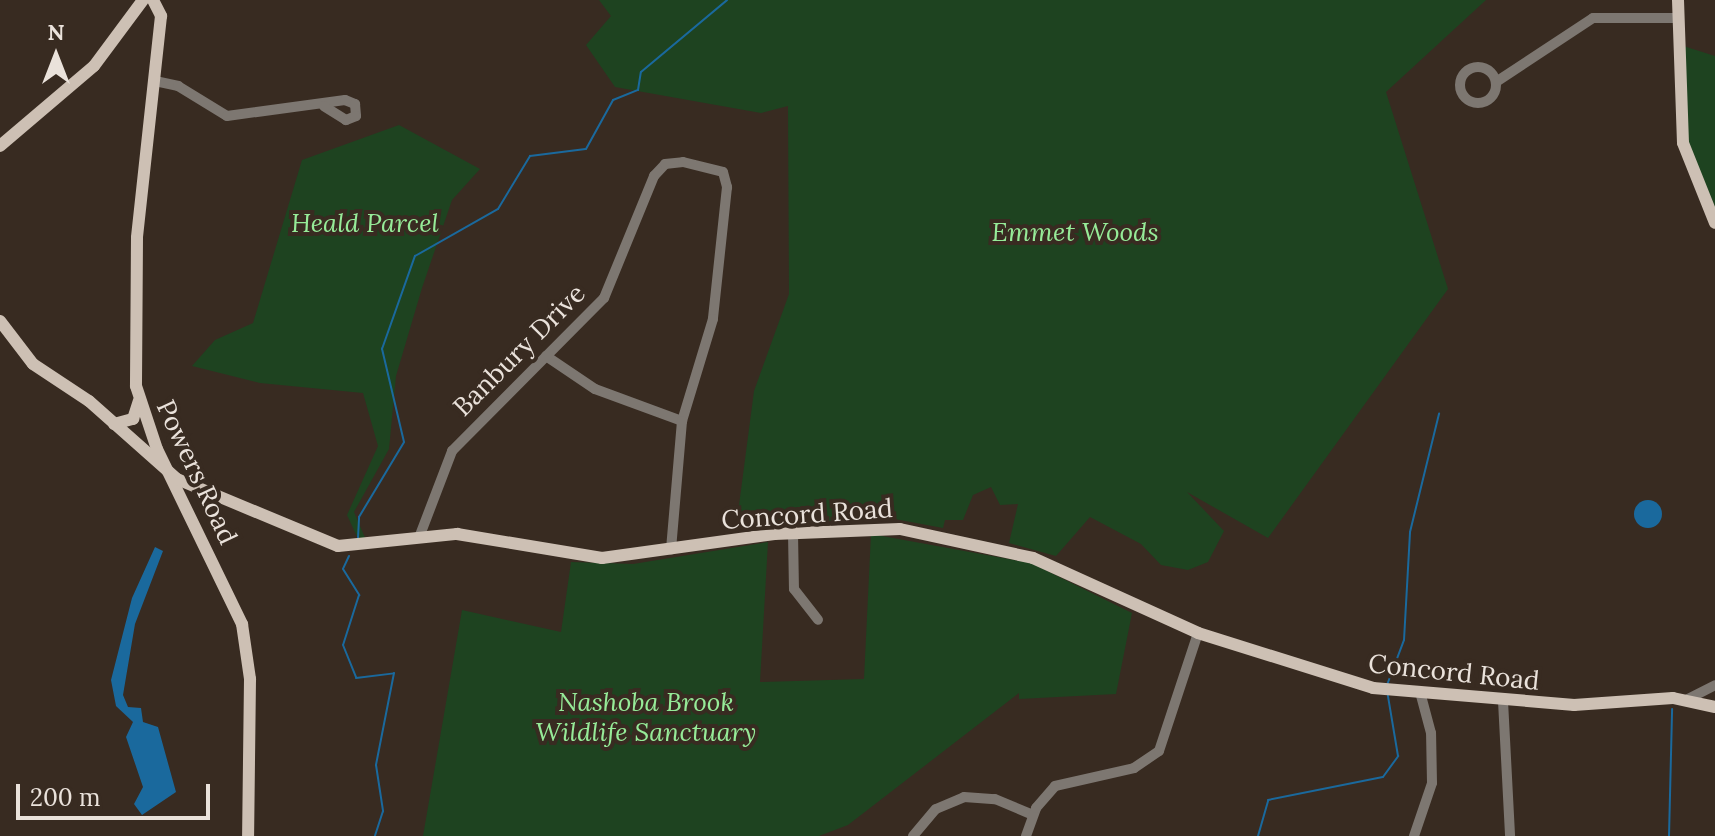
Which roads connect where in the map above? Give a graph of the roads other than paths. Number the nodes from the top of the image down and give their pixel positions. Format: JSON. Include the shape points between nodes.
{"nodes":[{"id":1,"x":1678,"y":0,"type":"edge"},
{"id":2,"x":146,"y":1,"type":"edge"},
{"id":3,"x":1678,"y":18,"type":"junction"},
{"id":4,"x":155,"y":81,"type":"junction"},
{"id":5,"x":1496,"y":82,"type":"dead end"},
{"id":6,"x":324,"y":106,"type":"dead end"},
{"id":7,"x":0,"y":146,"type":"edge"},
{"id":8,"x":1715,"y":223,"type":"edge"},
{"id":9,"x":0,"y":321,"type":"edge"},
{"id":10,"x":546,"y":356,"type":"junction"},
{"id":11,"x":139,"y":401,"type":"junction"},
{"id":12,"x":682,"y":421,"type":"junction"},
{"id":13,"x":114,"y":424,"type":"junction"},
{"id":14,"x":167,"y":472,"type":"junction"},
{"id":15,"x":204,"y":492,"type":"junction"},
{"id":16,"x":189,"y":513,"type":"junction"},
{"id":17,"x":793,"y":533,"type":"junction"},
{"id":18,"x":420,"y":535,"type":"junction"},
{"id":19,"x":671,"y":550,"type":"junction"},
{"id":20,"x":818,"y":620,"type":"dead end"},
{"id":21,"x":1198,"y":633,"type":"junction"},
{"id":22,"x":1715,"y":685,"type":"edge"},
{"id":23,"x":1421,"y":696,"type":"junction"},
{"id":24,"x":1688,"y":699,"type":"junction"},
{"id":25,"x":1503,"y":701,"type":"junction"},
{"id":26,"x":1715,"y":707,"type":"edge"},
{"id":27,"x":1033,"y":815,"type":"junction"},
{"id":28,"x":248,"y":836,"type":"edge"},
{"id":29,"x":913,"y":836,"type":"edge"},
{"id":30,"x":1026,"y":836,"type":"edge"},
{"id":31,"x":1414,"y":836,"type":"edge"},
{"id":32,"x":1510,"y":836,"type":"edge"}],
"edges":[{"from":1,"to":3,"type":"main road"},
{"from":2,"to":4,"type":"main road","name":"Powers Road","via":[[161,26]]},
{"from":2,"to":7,"type":"main road","via":[[94,66]]},
{"from":3,"to":5,"type":"street","via":[[1593,18]]},
{"from":3,"to":8,"type":"main road","via":[[1683,143]]},
{"from":4,"to":6,"type":"street","via":[[178,86],[227,116]]},
{"from":4,"to":11,"type":"main road","name":"Powers Road","via":[[134,279]]},
{"from":9,"to":13,"type":"main road","name":"Concord Road","via":[[33,364]]},
{"from":10,"to":12,"type":"street","via":[[595,389]]},
{"from":10,"to":12,"type":"street","name":"Banbury Drive","via":[[611,286],[659,169],[673,162],[716,168],[727,187],[716,301]]},
{"from":10,"to":18,"type":"street","name":"Banbury Drive","via":[[452,451]]},
{"from":11,"to":13,"type":"main road","via":[[133,419]]},
{"from":11,"to":14,"type":"main road","name":"Powers Road"},
{"from":12,"to":19,"type":"street","name":"Banbury Drive"},
{"from":13,"to":14,"type":"main road","name":"Concord Road"},
{"from":14,"to":15,"type":"main road","name":"Concord Road"},
{"from":14,"to":16,"type":"main road","name":"Powers Road"},
{"from":15,"to":16,"type":"main road","via":[[193,498]]},
{"from":15,"to":18,"type":"main road","name":"Concord Road","via":[[338,546]]},
{"from":16,"to":28,"type":"main road","name":"Powers Road","via":[[234,602],[247,645]]},
{"from":17,"to":19,"type":"main road","name":"Concord Road"},
{"from":17,"to":20,"type":"street","via":[[794,589]]},
{"from":17,"to":21,"type":"main road","name":"Concord Road","via":[[884,527],[1011,552]]},
{"from":18,"to":19,"type":"main road","name":"Concord Road","via":[[478,535],[602,558]]},
{"from":21,"to":23,"type":"main road","name":"Concord Road","via":[[1361,685]]},
{"from":21,"to":27,"type":"street","via":[[1159,751],[1134,768],[1061,783]]},
{"from":22,"to":24,"type":"street"},
{"from":23,"to":25,"type":"main road","name":"Concord Road"},
{"from":23,"to":31,"type":"street","via":[[1431,733],[1432,783]]},
{"from":24,"to":25,"type":"main road","name":"Concord Road"},
{"from":24,"to":26,"type":"main road","name":"Concord Road"},
{"from":25,"to":32,"type":"street"},
{"from":27,"to":29,"type":"street","via":[[995,799],[964,797],[936,809]]},
{"from":27,"to":30,"type":"street"}]}
